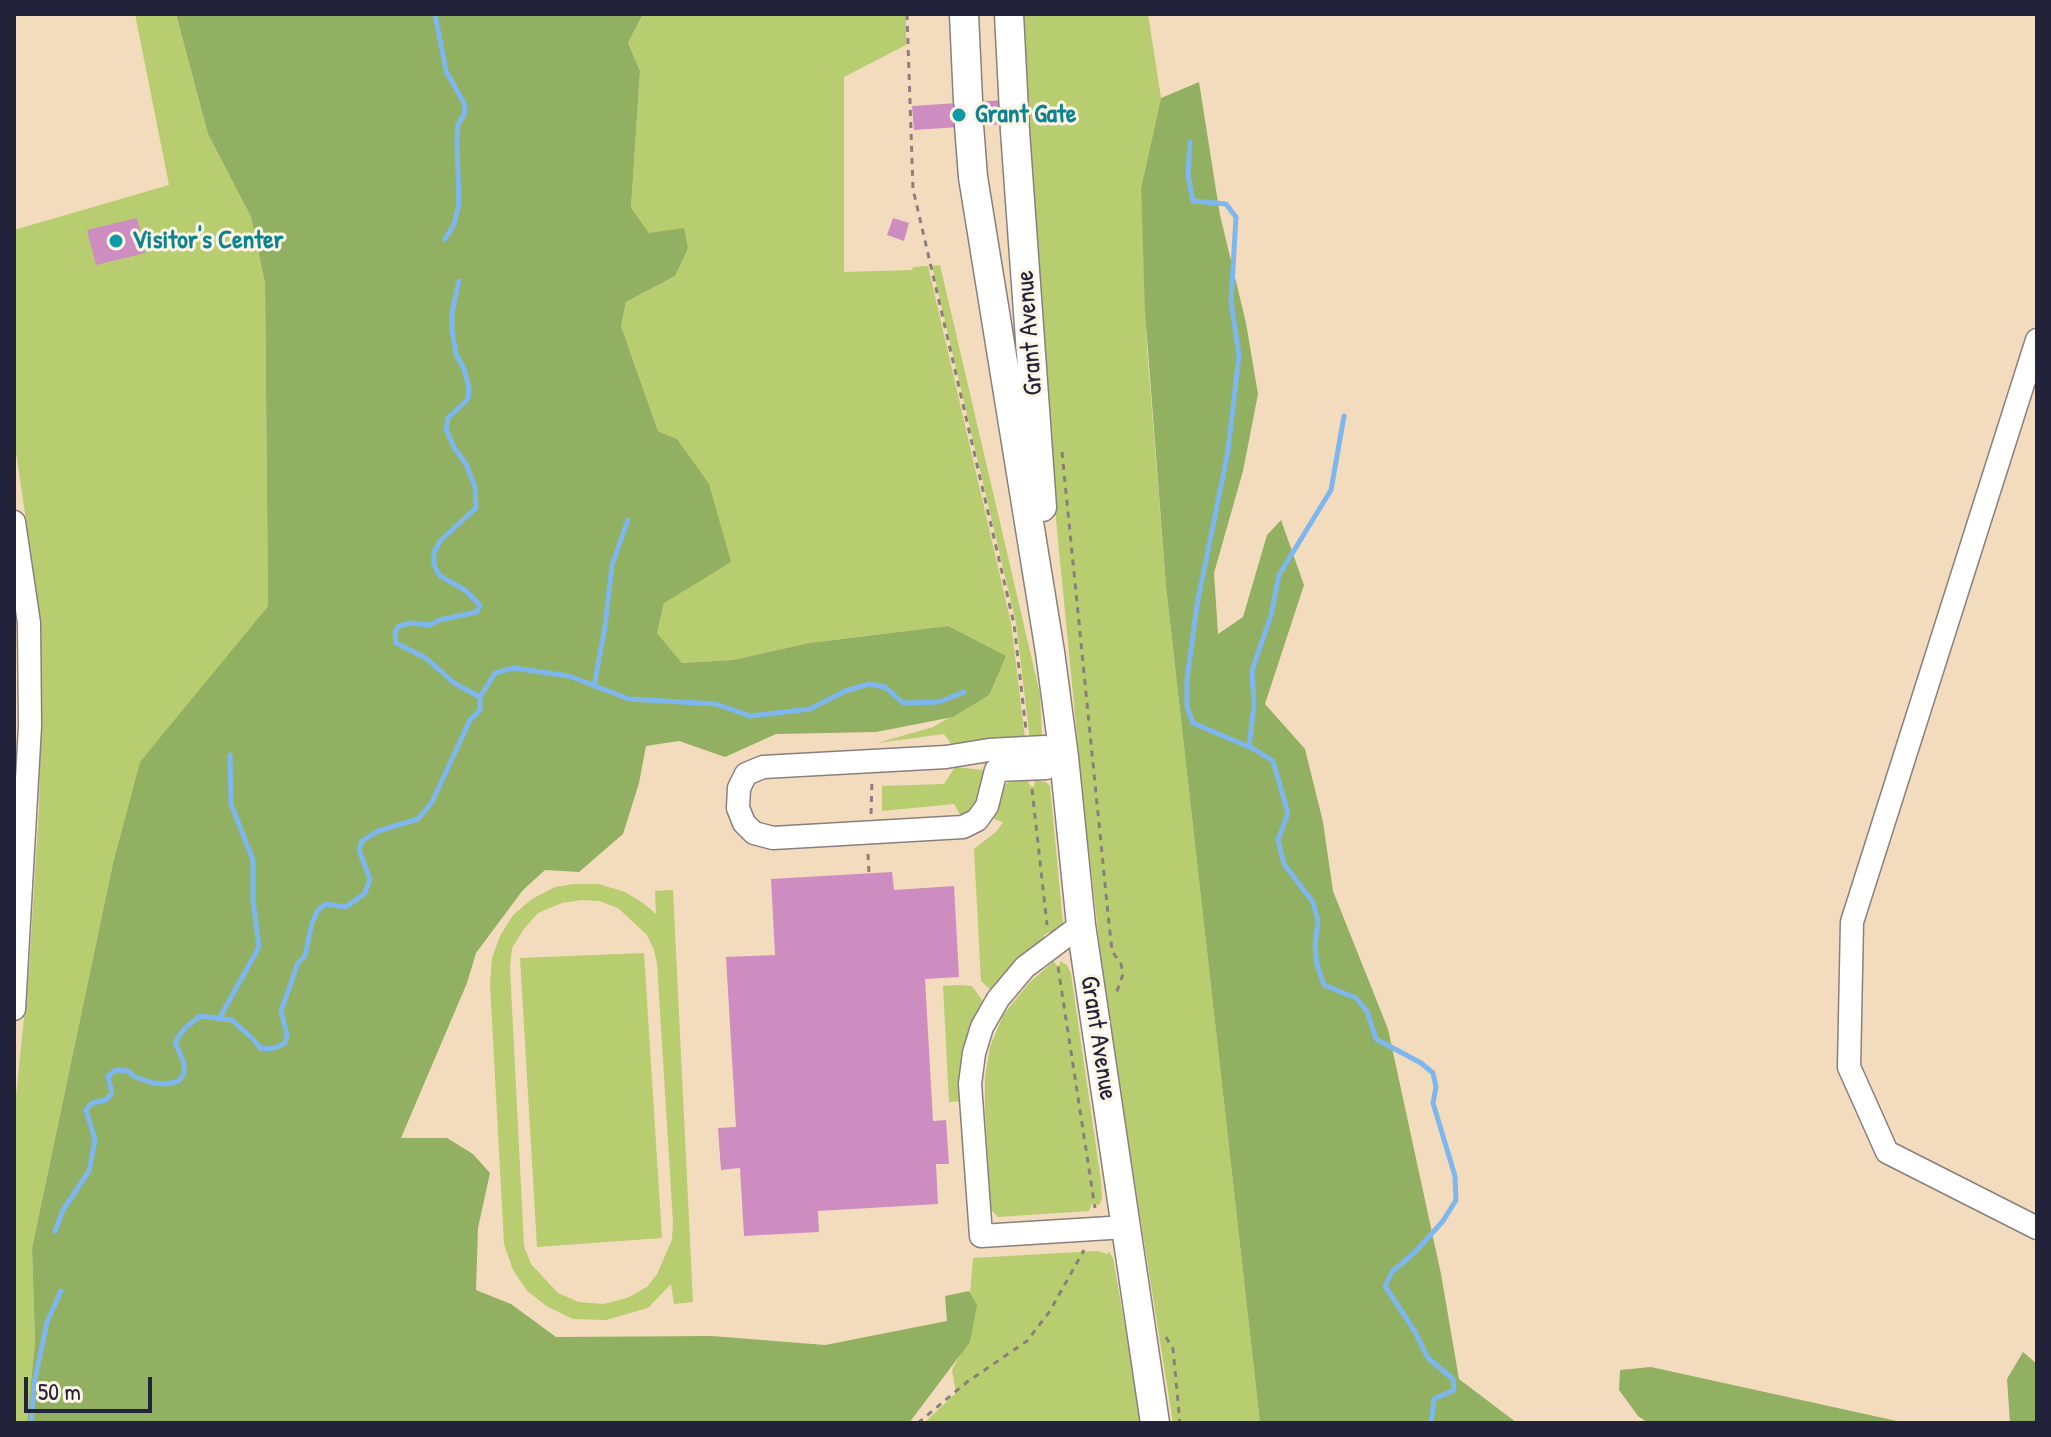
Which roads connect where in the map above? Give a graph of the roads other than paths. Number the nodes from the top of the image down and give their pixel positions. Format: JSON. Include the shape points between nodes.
{"nodes":[{"id":1,"x":964,"y":14,"type":"edge"},
{"id":2,"x":1009,"y":14,"type":"edge"},
{"id":3,"x":2037,"y":340,"type":"edge"},
{"id":4,"x":14,"y":522,"type":"edge"},
{"id":5,"x":1050,"y":652,"type":"junction"},
{"id":6,"x":946,"y":757,"type":"junction"},
{"id":7,"x":1064,"y":757,"type":"junction"},
{"id":8,"x":996,"y":770,"type":"junction"},
{"id":9,"x":1081,"y":925,"type":"junction"},
{"id":10,"x":14,"y":1009,"type":"edge"},
{"id":11,"x":1126,"y":1227,"type":"junction"},
{"id":12,"x":2037,"y":1228,"type":"edge"},
{"id":13,"x":1155,"y":1423,"type":"edge"}],
"edges":[{"from":1,"to":5,"type":"main road","name":"Grant Avenue","via":[[973,177]]},
{"from":2,"to":5,"type":"main road","name":"Grant Avenue"},
{"from":3,"to":12,"type":"street","via":[[1852,922],[1849,1067],[1887,1152]]},
{"from":4,"to":10,"type":"street","via":[[29,623],[30,726]]},
{"from":5,"to":7,"type":"main road","name":"Grant Avenue"},
{"from":6,"to":7,"type":"street","via":[[1045,747]]},
{"from":6,"to":8,"type":"street"},
{"from":6,"to":8,"type":"street","via":[[763,767],[746,774],[738,808],[754,833],[773,838],[963,827],[987,806]]},
{"from":7,"to":8,"type":"street","via":[[1046,768]]},
{"from":7,"to":9,"type":"main road","name":"Grant Avenue"},
{"from":9,"to":11,"type":"main road","name":"Grant Avenue"},
{"from":9,"to":11,"type":"street","via":[[1025,967],[982,1027],[970,1084],[981,1236]]},
{"from":11,"to":13,"type":"main road","name":"Grant Avenue"}]}
